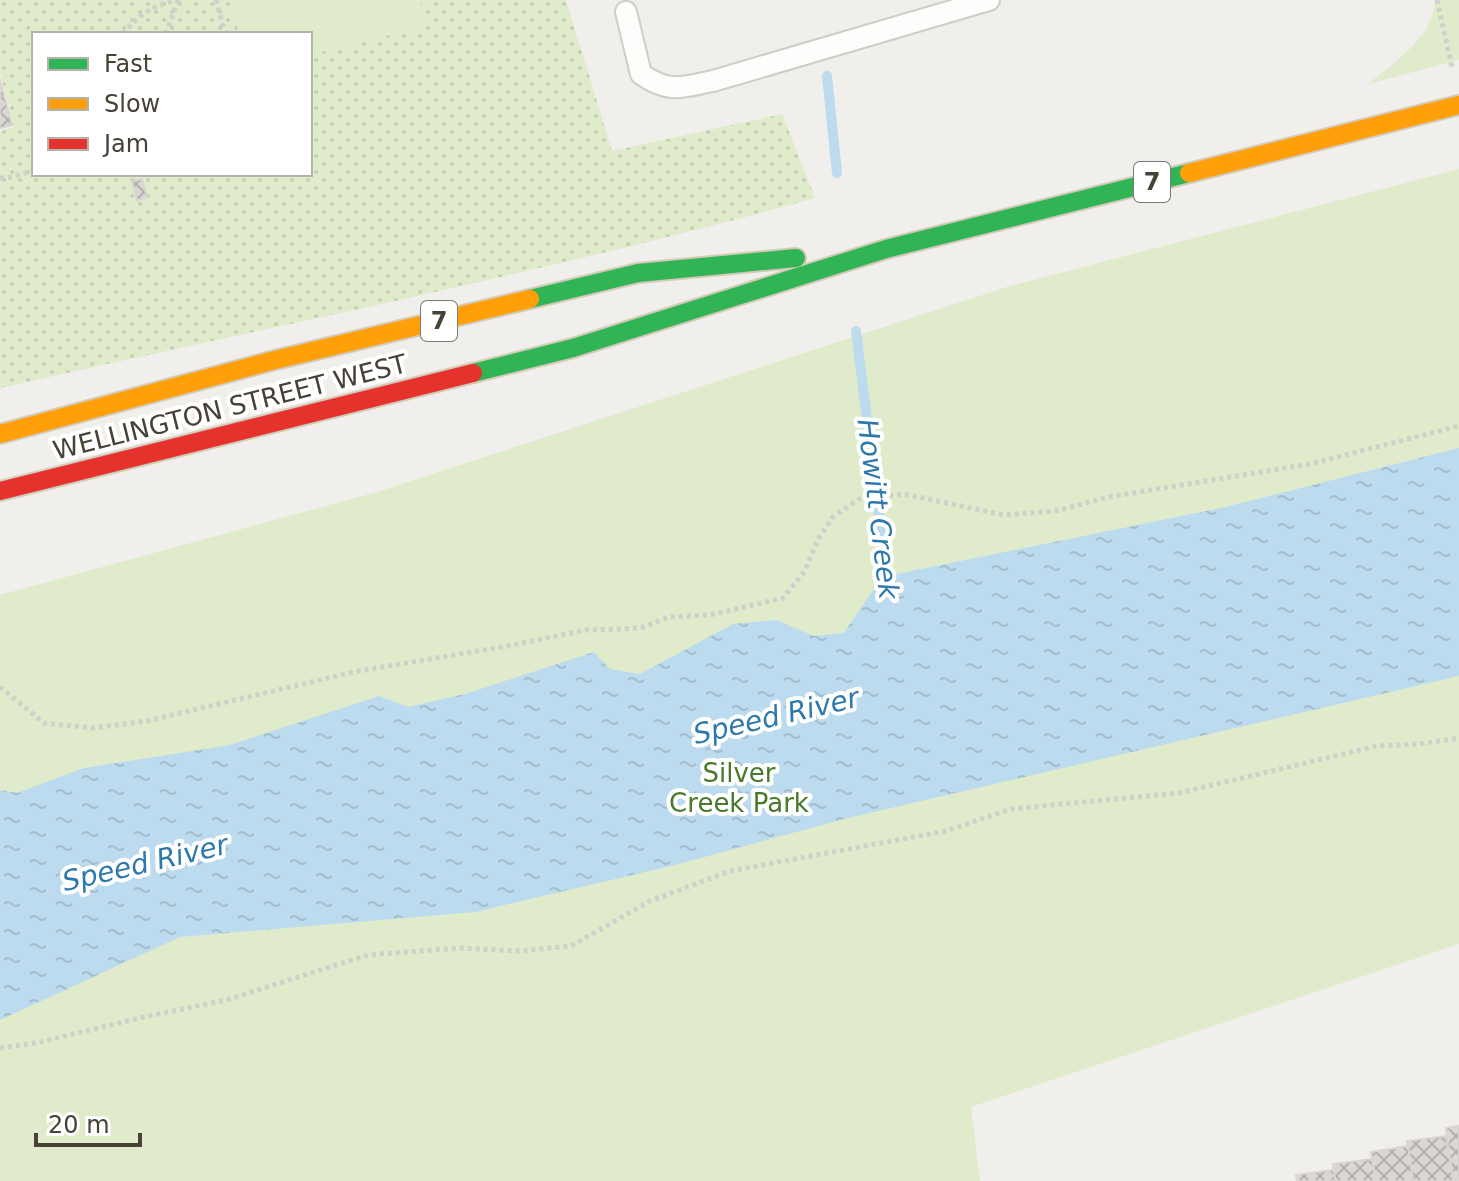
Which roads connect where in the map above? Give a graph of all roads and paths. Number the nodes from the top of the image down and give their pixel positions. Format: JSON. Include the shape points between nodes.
{"nodes":[{"id":1,"x":177,"y":0,"type":"edge"},
{"id":2,"x":216,"y":0,"type":"edge"},
{"id":3,"x":989,"y":0,"type":"edge"},
{"id":4,"x":1437,"y":0,"type":"edge"},
{"id":5,"x":626,"y":12,"type":"dead end"},
{"id":6,"x":125,"y":32,"type":"edge"},
{"id":7,"x":167,"y":32,"type":"edge"},
{"id":8,"x":224,"y":32,"type":"edge"},
{"id":9,"x":1456,"y":79,"type":"dead end"},
{"id":10,"x":1459,"y":105,"type":"edge"},
{"id":11,"x":32,"y":171,"type":"edge"},
{"id":12,"x":0,"y":178,"type":"edge"},
{"id":13,"x":886,"y":249,"type":"junction"},
{"id":14,"x":1459,"y":426,"type":"edge"},
{"id":15,"x":0,"y":434,"type":"edge"},
{"id":16,"x":0,"y":491,"type":"edge"},
{"id":17,"x":0,"y":687,"type":"edge"},
{"id":18,"x":1459,"y":738,"type":"edge"},
{"id":19,"x":0,"y":1048,"type":"edge"}],
"edges":[{"from":1,"to":6,"type":"path","via":[[148,10]]},
{"from":1,"to":7,"type":"path"},
{"from":2,"to":8,"type":"path"},
{"from":3,"to":5,"type":"lane","via":[[677,87],[663,87],[641,74]]},
{"from":4,"to":9,"type":"path"},
{"from":10,"to":13,"type":"main road","name":"WELLINGTON STREET WEST","number":"7"},
{"from":11,"to":12,"type":"path"},
{"from":13,"to":15,"type":"main road","name":"WELLINGTON STREET WEST","number":"7","via":[[638,273],[275,360]]},
{"from":13,"to":16,"type":"main road","name":"WELLINGTON STREET WEST","number":"7","via":[[573,348]]},
{"from":14,"to":17,"type":"path","via":[[1310,464],[1108,497],[1056,511],[1004,515],[904,494],[859,499],[833,517],[805,571],[783,598],[710,615],[668,617],[644,627],[586,630],[353,672],[147,721],[93,728],[44,723]]},
{"from":18,"to":19,"type":"path","via":[[1377,746],[1179,793],[1011,809],[946,831],[730,871],[650,901],[571,946],[368,955],[226,1000]]}]}
